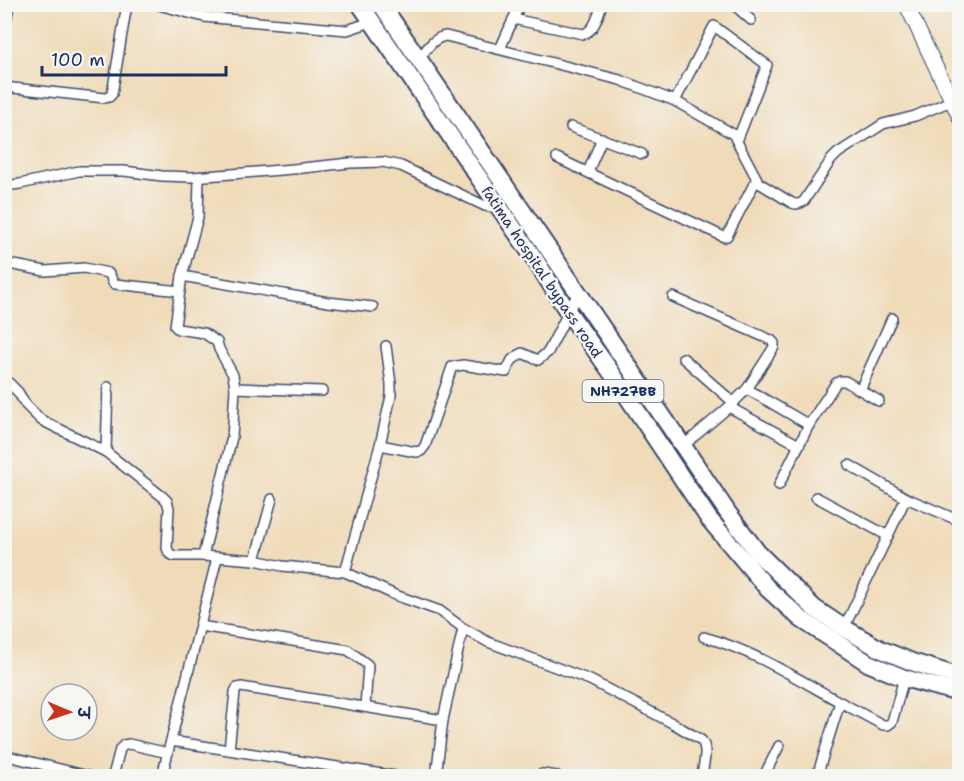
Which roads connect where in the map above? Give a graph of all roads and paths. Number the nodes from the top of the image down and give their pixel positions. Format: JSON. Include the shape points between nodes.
{"nodes":[{"id":1,"x":9,"y":4,"type":"edge"},
{"id":2,"x":127,"y":4,"type":"edge"},
{"id":3,"x":155,"y":4,"type":"edge"},
{"id":4,"x":360,"y":4,"type":"edge"},
{"id":5,"x":520,"y":4,"type":"edge"},
{"id":6,"x":602,"y":4,"type":"edge"},
{"id":7,"x":733,"y":4,"type":"edge"},
{"id":8,"x":906,"y":4,"type":"edge"},
{"id":9,"x":380,"y":13,"type":"edge"},
{"id":10,"x":513,"y":19,"type":"junction"},
{"id":11,"x":750,"y":20,"type":"dead end"},
{"id":12,"x":4,"y":35,"type":"edge"},
{"id":13,"x":500,"y":49,"type":"junction"},
{"id":14,"x":418,"y":59,"type":"junction"},
{"id":15,"x":4,"y":87,"type":"edge"},
{"id":16,"x":952,"y":94,"type":"edge"},
{"id":17,"x":675,"y":100,"type":"junction"},
{"id":18,"x":960,"y":118,"type":"edge"},
{"id":19,"x":572,"y":127,"type":"dead end"},
{"id":20,"x":602,"y":138,"type":"junction"},
{"id":21,"x":737,"y":141,"type":"junction"},
{"id":22,"x":642,"y":153,"type":"dead end"},
{"id":23,"x":557,"y":158,"type":"dead end"},
{"id":24,"x":588,"y":172,"type":"junction"},
{"id":25,"x":200,"y":177,"type":"junction"},
{"id":26,"x":759,"y":183,"type":"junction"},
{"id":27,"x":4,"y":186,"type":"edge"},
{"id":28,"x":499,"y":208,"type":"junction"},
{"id":29,"x":4,"y":263,"type":"edge"},
{"id":30,"x":182,"y":276,"type":"junction"},
{"id":31,"x":180,"y":291,"type":"junction"},
{"id":32,"x":578,"y":293,"type":"junction"},
{"id":33,"x":673,"y":297,"type":"dead end"},
{"id":34,"x":373,"y":307,"type":"dead end"},
{"id":35,"x":568,"y":312,"type":"junction"},
{"id":36,"x":892,"y":318,"type":"dead end"},
{"id":37,"x":386,"y":346,"type":"dead end"},
{"id":38,"x":683,"y":358,"type":"dead end"},
{"id":39,"x":4,"y":381,"type":"edge"},
{"id":40,"x":108,"y":387,"type":"dead end"},
{"id":41,"x":235,"y":388,"type":"junction"},
{"id":42,"x":747,"y":389,"type":"junction"},
{"id":43,"x":860,"y":390,"type":"junction"},
{"id":44,"x":322,"y":391,"type":"dead end"},
{"id":45,"x":879,"y":401,"type":"dead end"},
{"id":46,"x":731,"y":405,"type":"junction"},
{"id":47,"x":809,"y":424,"type":"junction"},
{"id":48,"x":380,"y":445,"type":"junction"},
{"id":49,"x":683,"y":446,"type":"junction"},
{"id":50,"x":799,"y":446,"type":"junction"},
{"id":51,"x":106,"y":452,"type":"junction"},
{"id":52,"x":849,"y":465,"type":"dead end"},
{"id":53,"x":779,"y":485,"type":"dead end"},
{"id":54,"x":816,"y":497,"type":"dead end"},
{"id":55,"x":906,"y":498,"type":"junction"},
{"id":56,"x":272,"y":499,"type":"dead end"},
{"id":57,"x":960,"y":521,"type":"edge"},
{"id":58,"x":888,"y":536,"type":"junction"},
{"id":59,"x":203,"y":556,"type":"junction"},
{"id":60,"x":217,"y":558,"type":"junction"},
{"id":61,"x":255,"y":560,"type":"junction"},
{"id":62,"x":345,"y":572,"type":"junction"},
{"id":63,"x":785,"y":580,"type":"junction"},
{"id":64,"x":774,"y":595,"type":"junction"},
{"id":65,"x":200,"y":626,"type":"junction"},
{"id":66,"x":464,"y":628,"type":"junction"},
{"id":67,"x":844,"y":628,"type":"junction"},
{"id":68,"x":704,"y":637,"type":"dead end"},
{"id":69,"x":960,"y":677,"type":"edge"},
{"id":70,"x":904,"y":678,"type":"junction"},
{"id":71,"x":960,"y":693,"type":"edge"},
{"id":72,"x":840,"y":702,"type":"junction"},
{"id":73,"x":365,"y":707,"type":"junction"},
{"id":74,"x":443,"y":720,"type":"junction"},
{"id":75,"x":171,"y":741,"type":"junction"},
{"id":76,"x":779,"y":746,"type":"dead end"},
{"id":77,"x":229,"y":750,"type":"junction"},
{"id":78,"x":168,"y":753,"type":"junction"},
{"id":79,"x":4,"y":755,"type":"edge"},
{"id":80,"x":88,"y":777,"type":"edge"},
{"id":81,"x":113,"y":777,"type":"edge"},
{"id":82,"x":162,"y":777,"type":"edge"},
{"id":83,"x":395,"y":777,"type":"edge"},
{"id":84,"x":436,"y":777,"type":"edge"},
{"id":85,"x":540,"y":777,"type":"edge"},
{"id":86,"x":557,"y":777,"type":"edge"},
{"id":87,"x":702,"y":777,"type":"edge"},
{"id":88,"x":764,"y":777,"type":"edge"},
{"id":89,"x":817,"y":777,"type":"edge"}],
"edges":[{"from":1,"to":12,"type":"street"},
{"from":2,"to":15,"type":"street","via":[[109,97]]},
{"from":3,"to":9,"type":"street","via":[[204,17],[347,30]]},
{"from":4,"to":9,"type":"highway","name":"fatima hospital bypass road","number":"NH727BB"},
{"from":5,"to":10,"type":"street"},
{"from":6,"to":10,"type":"street","via":[[591,30],[583,34]]},
{"from":7,"to":11,"type":"street"},
{"from":8,"to":16,"type":"main road"},
{"from":9,"to":14,"type":"highway","name":"fatima hospital bypass road","number":"NH727BB"},
{"from":9,"to":28,"type":"highway","name":"fatima hospital bypass road","number":"NH727BB"},
{"from":10,"to":13,"type":"street"},
{"from":13,"to":14,"type":"street","via":[[446,36],[437,39]]},
{"from":13,"to":17,"type":"street","via":[[620,80]]},
{"from":14,"to":32,"type":"highway","name":"fatima hospital bypass road","number":"NH727BB"},
{"from":16,"to":18,"type":"main road"},
{"from":16,"to":26,"type":"street","via":[[915,116],[883,124],[838,153],[804,201],[797,205]]},
{"from":17,"to":21,"type":"street","via":[[733,134]]},
{"from":17,"to":21,"type":"street","via":[[714,26],[767,64]]},
{"from":19,"to":20,"type":"street"},
{"from":20,"to":22,"type":"street"},
{"from":20,"to":24,"type":"street"},
{"from":21,"to":26,"type":"street"},
{"from":23,"to":24,"type":"street"},
{"from":24,"to":26,"type":"street","via":[[723,237],[730,234],[754,184]]},
{"from":25,"to":27,"type":"street","via":[[79,171]]},
{"from":25,"to":28,"type":"street","via":[[383,162],[401,166],[484,206]]},
{"from":25,"to":30,"type":"street","via":[[198,217]]},
{"from":28,"to":35,"type":"highway","name":"fatima hospital bypass road","number":"NH727BB"},
{"from":29,"to":31,"type":"street","via":[[45,271],[84,268],[108,273],[115,284]]},
{"from":30,"to":31,"type":"street"},
{"from":30,"to":34,"type":"street","via":[[328,303]]},
{"from":31,"to":41,"type":"street","via":[[175,326],[204,333],[217,342]]},
{"from":32,"to":35,"type":"street"},
{"from":32,"to":49,"type":"highway","name":"fatima hospital bypass road","number":"NH727BB"},
{"from":33,"to":42,"type":"street","via":[[774,343]]},
{"from":35,"to":48,"type":"street","via":[[548,352],[538,360],[522,353],[512,360],[506,372],[463,365],[452,367],[421,451]]},
{"from":35,"to":64,"type":"highway","name":"fatima hospital bypass road","number":"NH727BB","via":[[709,519]]},
{"from":36,"to":43,"type":"street"},
{"from":37,"to":48,"type":"street","via":[[391,396]]},
{"from":38,"to":46,"type":"street"},
{"from":39,"to":51,"type":"street","via":[[41,420]]},
{"from":40,"to":51,"type":"street"},
{"from":41,"to":44,"type":"street"},
{"from":41,"to":59,"type":"street","via":[[232,437]]},
{"from":42,"to":46,"type":"street"},
{"from":42,"to":47,"type":"street"},
{"from":43,"to":45,"type":"street"},
{"from":43,"to":47,"type":"street","via":[[845,381],[836,383]]},
{"from":46,"to":49,"type":"street"},
{"from":46,"to":50,"type":"street"},
{"from":47,"to":50,"type":"street"},
{"from":48,"to":62,"type":"street"},
{"from":49,"to":63,"type":"highway","name":"fatima hospital bypass road","number":"NH727BB","via":[[758,553]]},
{"from":50,"to":53,"type":"street"},
{"from":51,"to":59,"type":"street","via":[[167,501],[169,554]]},
{"from":52,"to":55,"type":"street"},
{"from":54,"to":58,"type":"street"},
{"from":55,"to":57,"type":"street"},
{"from":55,"to":58,"type":"street"},
{"from":56,"to":61,"type":"street"},
{"from":58,"to":67,"type":"street"},
{"from":59,"to":60,"type":"street"},
{"from":60,"to":61,"type":"street"},
{"from":60,"to":65,"type":"street"},
{"from":61,"to":62,"type":"street"},
{"from":62,"to":66,"type":"street","via":[[440,611]]},
{"from":63,"to":64,"type":"highway"},
{"from":63,"to":67,"type":"highway","name":"fatima hospital bypass road","number":"NH727BB","via":[[814,608]]},
{"from":64,"to":70,"type":"highway","name":"fatima hospital bypass road","number":"NH727BB","via":[[835,642],[868,663]]},
{"from":65,"to":73,"type":"street","via":[[348,650],[368,665]]},
{"from":65,"to":75,"type":"street"},
{"from":66,"to":74,"type":"street"},
{"from":66,"to":87,"type":"street","via":[[489,642],[590,680],[701,740],[705,751]]},
{"from":67,"to":69,"type":"highway","name":"fatima hospital bypass road","number":"NH727BB","via":[[880,649]]},
{"from":68,"to":72,"type":"street","via":[[774,665]]},
{"from":70,"to":71,"type":"highway","name":"fatima hospital bypass road","number":"NH727BB"},
{"from":70,"to":72,"type":"street","via":[[892,722],[888,724]]},
{"from":72,"to":89,"type":"street"},
{"from":73,"to":74,"type":"street"},
{"from":73,"to":77,"type":"street","via":[[237,688]]},
{"from":74,"to":84,"type":"street"},
{"from":75,"to":77,"type":"street"},
{"from":75,"to":78,"type":"street"},
{"from":76,"to":88,"type":"street"},
{"from":77,"to":83,"type":"street"},
{"from":78,"to":81,"type":"street","via":[[124,745]]},
{"from":78,"to":82,"type":"street"},
{"from":79,"to":80,"type":"street"},
{"from":85,"to":86,"type":"street"}]}
